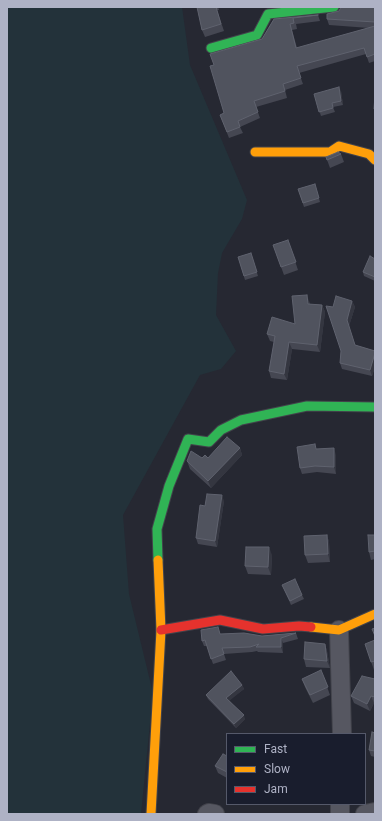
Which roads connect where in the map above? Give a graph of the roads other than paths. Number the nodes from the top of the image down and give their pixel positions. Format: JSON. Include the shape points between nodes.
{"nodes":[{"id":1,"x":334,"y":7,"type":"edge"},
{"id":2,"x":211,"y":48,"type":"dead end"},
{"id":3,"x":255,"y":152,"type":"dead end"},
{"id":4,"x":375,"y":160,"type":"edge"},
{"id":5,"x":375,"y":407,"type":"edge"},
{"id":6,"x":375,"y":614,"type":"edge"},
{"id":7,"x":162,"y":630,"type":"junction"},
{"id":8,"x":339,"y":630,"type":"junction"},
{"id":9,"x":342,"y":733,"type":"edge"},
{"id":10,"x":375,"y":812,"type":"edge"},
{"id":11,"x":151,"y":814,"type":"edge"},
{"id":12,"x":207,"y":814,"type":"edge"},
{"id":13,"x":215,"y":814,"type":"edge"},
{"id":14,"x":365,"y":814,"type":"edge"}],
"edges":[{"from":1,"to":2,"type":"street","via":[[268,14],[257,35]]},
{"from":3,"to":4,"type":"street","via":[[330,152],[339,146],[369,154]]},
{"from":5,"to":7,"type":"street","via":[[307,406],[241,420],[221,430],[209,442],[188,439],[169,486],[157,529]]},
{"from":6,"to":8,"type":"street"},
{"from":7,"to":8,"type":"street","via":[[220,620],[263,629],[299,626]]},
{"from":7,"to":11,"type":"street"},
{"from":8,"to":9,"type":"street"},
{"from":10,"to":14,"type":"street"},
{"from":12,"to":13,"type":"street"}]}
